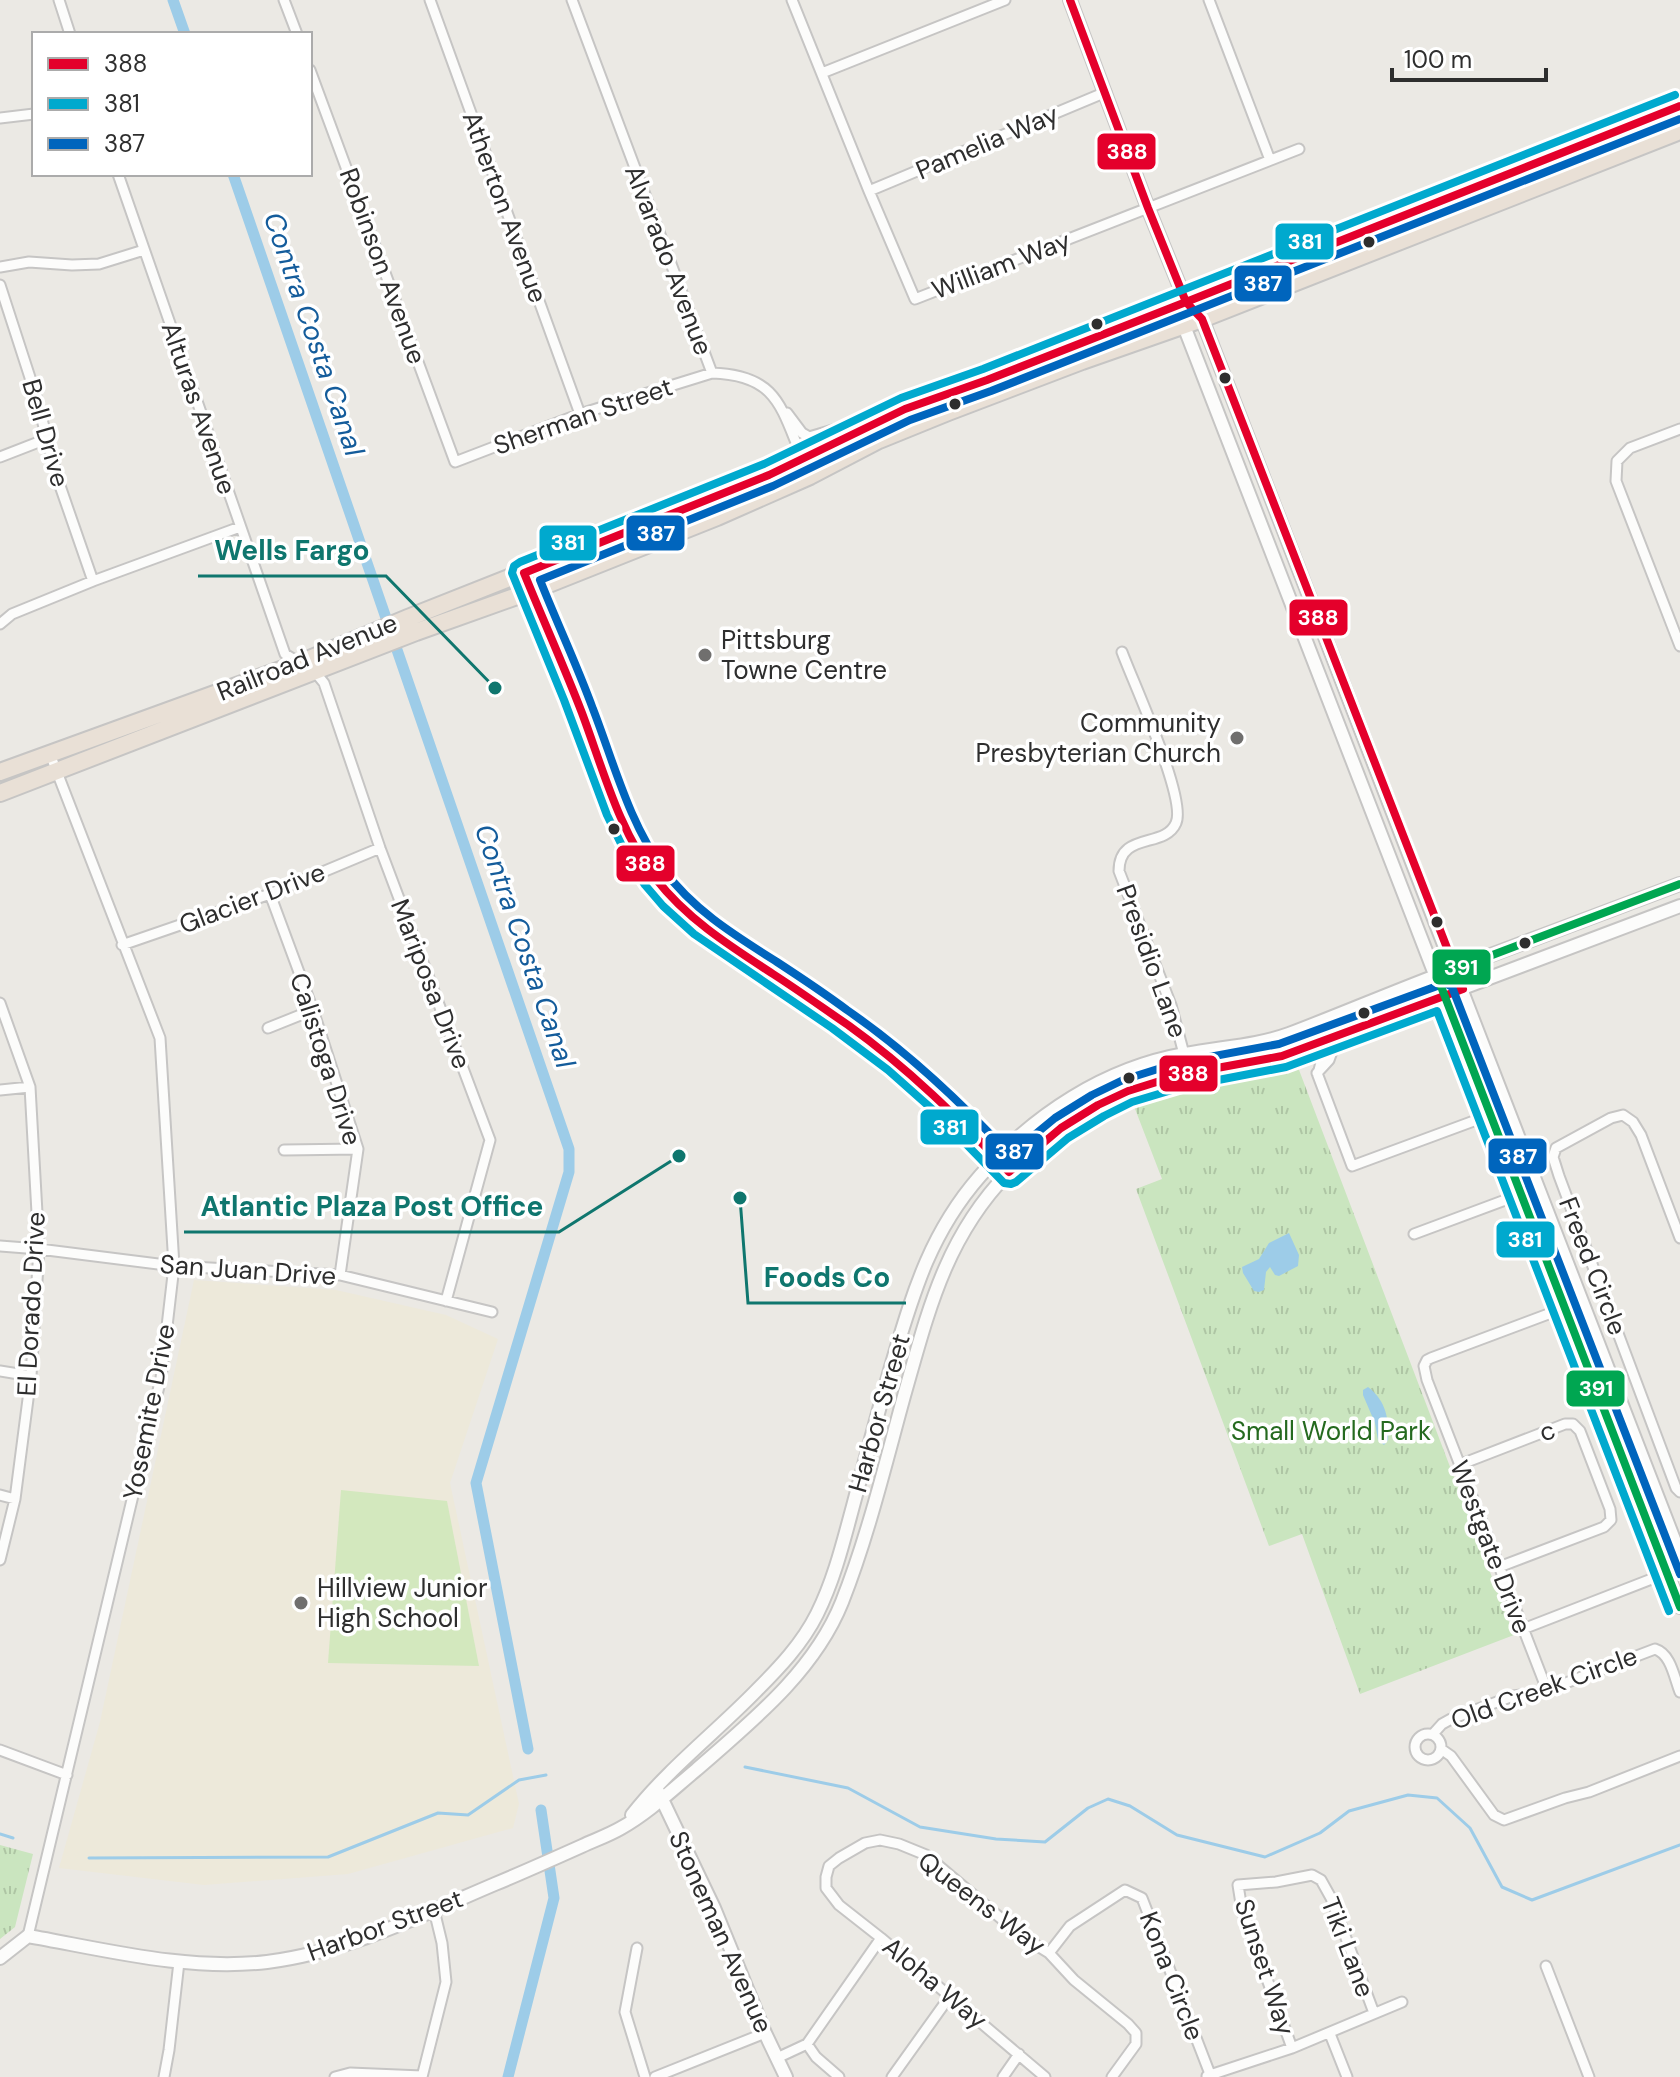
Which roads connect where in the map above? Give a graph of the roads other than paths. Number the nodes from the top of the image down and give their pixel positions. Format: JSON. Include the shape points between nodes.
{"nodes":[{"id":1,"x":59,"y":0,"type":"edge"},
{"id":2,"x":284,"y":0,"type":"edge"},
{"id":3,"x":430,"y":0,"type":"edge"},
{"id":4,"x":572,"y":0,"type":"edge"},
{"id":5,"x":792,"y":0,"type":"edge"},
{"id":6,"x":1005,"y":0,"type":"edge"},
{"id":7,"x":1070,"y":0,"type":"edge"},
{"id":8,"x":1209,"y":0,"type":"edge"},
{"id":9,"x":69,"y":32,"type":"edge"},
{"id":10,"x":296,"y":32,"type":"edge"},
{"id":11,"x":822,"y":73,"type":"junction"},
{"id":12,"x":312,"y":75,"type":"edge"},
{"id":13,"x":1106,"y":92,"type":"junction"},
{"id":14,"x":1680,"y":106,"type":"edge"},
{"id":15,"x":32,"y":114,"type":"edge"},
{"id":16,"x":0,"y":118,"type":"edge"},
{"id":17,"x":1648,"y":120,"type":"junction"},
{"id":18,"x":1680,"y":131,"type":"edge"},
{"id":19,"x":1299,"y":149,"type":"dead end"},
{"id":20,"x":1270,"y":160,"type":"junction"},
{"id":21,"x":1593,"y":166,"type":"junction"},
{"id":22,"x":119,"y":176,"type":"edge"},
{"id":23,"x":869,"y":191,"type":"junction"},
{"id":24,"x":1148,"y":208,"type":"junction"},
{"id":25,"x":144,"y":250,"type":"junction"},
{"id":26,"x":0,"y":267,"type":"edge"},
{"id":27,"x":0,"y":285,"type":"edge"},
{"id":28,"x":1186,"y":302,"type":"junction"},
{"id":29,"x":1202,"y":319,"type":"junction"},
{"id":30,"x":1184,"y":326,"type":"junction"},
{"id":31,"x":712,"y":373,"type":"junction"},
{"id":32,"x":778,"y":403,"type":"junction"},
{"id":33,"x":580,"y":414,"type":"junction"},
{"id":34,"x":871,"y":425,"type":"junction"},
{"id":35,"x":1680,"y":429,"type":"edge"},
{"id":36,"x":49,"y":438,"type":"junction"},
{"id":37,"x":0,"y":457,"type":"edge"},
{"id":38,"x":802,"y":459,"type":"junction"},
{"id":39,"x":455,"y":462,"type":"joint"},
{"id":40,"x":810,"y":476,"type":"junction"},
{"id":41,"x":240,"y":527,"type":"junction"},
{"id":42,"x":524,"y":573,"type":"junction"},
{"id":43,"x":93,"y":581,"type":"junction"},
{"id":44,"x":531,"y":591,"type":"junction"},
{"id":45,"x":0,"y":624,"type":"edge"},
{"id":46,"x":412,"y":625,"type":"junction"},
{"id":47,"x":374,"y":641,"type":"junction"},
{"id":48,"x":1680,"y":646,"type":"edge"},
{"id":49,"x":1122,"y":652,"type":"dead end"},
{"id":50,"x":300,"y":663,"type":"junction"},
{"id":51,"x":315,"y":672,"type":"junction"},
{"id":52,"x":50,"y":754,"type":"junction"},
{"id":53,"x":56,"y":771,"type":"junction"},
{"id":54,"x":0,"y":772,"type":"edge"},
{"id":55,"x":0,"y":793,"type":"edge"},
{"id":56,"x":380,"y":848,"type":"junction"},
{"id":57,"x":1680,"y":884,"type":"edge"},
{"id":58,"x":270,"y":894,"type":"junction"},
{"id":59,"x":1680,"y":906,"type":"edge"},
{"id":60,"x":122,"y":945,"type":"junction"},
{"id":61,"x":1454,"y":969,"type":"junction"},
{"id":62,"x":1437,"y":976,"type":"junction"},
{"id":63,"x":1463,"y":989,"type":"junction"},
{"id":64,"x":1444,"y":996,"type":"junction"},
{"id":65,"x":0,"y":1003,"type":"edge"},
{"id":66,"x":313,"y":1010,"type":"junction"},
{"id":67,"x":268,"y":1028,"type":"dead end"},
{"id":68,"x":1338,"y":1035,"type":"junction"},
{"id":69,"x":1317,"y":1043,"type":"junction"},
{"id":70,"x":1185,"y":1054,"type":"junction"},
{"id":71,"x":1189,"y":1073,"type":"junction"},
{"id":72,"x":1317,"y":1073,"type":"junction"},
{"id":73,"x":30,"y":1087,"type":"junction"},
{"id":74,"x":0,"y":1090,"type":"edge"},
{"id":75,"x":1490,"y":1115,"type":"junction"},
{"id":76,"x":358,"y":1149,"type":"junction"},
{"id":77,"x":284,"y":1150,"type":"dead end"},
{"id":78,"x":996,"y":1158,"type":"junction"},
{"id":79,"x":1009,"y":1172,"type":"junction"},
{"id":80,"x":1520,"y":1194,"type":"junction"},
{"id":81,"x":1547,"y":1209,"type":"junction"},
{"id":82,"x":1414,"y":1234,"type":"dead end"},
{"id":83,"x":1680,"y":1238,"type":"edge"},
{"id":84,"x":0,"y":1246,"type":"edge"},
{"id":85,"x":39,"y":1249,"type":"junction"},
{"id":86,"x":174,"y":1266,"type":"junction"},
{"id":87,"x":340,"y":1275,"type":"junction"},
{"id":88,"x":446,"y":1301,"type":"junction"},
{"id":89,"x":910,"y":1301,"type":"junction"},
{"id":90,"x":929,"y":1307,"type":"junction"},
{"id":91,"x":1564,"y":1308,"type":"junction"},
{"id":92,"x":492,"y":1312,"type":"dead end"},
{"id":93,"x":1592,"y":1331,"type":"junction"},
{"id":94,"x":0,"y":1371,"type":"edge"},
{"id":95,"x":31,"y":1376,"type":"junction"},
{"id":96,"x":1459,"y":1465,"type":"junction"},
{"id":97,"x":1680,"y":1492,"type":"edge"},
{"id":98,"x":0,"y":1495,"type":"edge"},
{"id":99,"x":15,"y":1499,"type":"junction"},
{"id":100,"x":1680,"y":1555,"type":"edge"},
{"id":101,"x":0,"y":1560,"type":"edge"},
{"id":102,"x":1499,"y":1567,"type":"junction"},
{"id":103,"x":1680,"y":1568,"type":"edge"},
{"id":104,"x":1667,"y":1573,"type":"junction"},
{"id":105,"x":1680,"y":1607,"type":"edge"},
{"id":106,"x":1523,"y":1629,"type":"junction"},
{"id":107,"x":1547,"y":1690,"type":"junction"},
{"id":108,"x":1680,"y":1692,"type":"edge"},
{"id":109,"x":1433,"y":1734,"type":"junction"},
{"id":110,"x":1441,"y":1749,"type":"junction"},
{"id":111,"x":0,"y":1750,"type":"edge"},
{"id":112,"x":1680,"y":1756,"type":"edge"},
{"id":113,"x":67,"y":1775,"type":"junction"},
{"id":114,"x":656,"y":1786,"type":"junction"},
{"id":115,"x":662,"y":1799,"type":"junction"},
{"id":116,"x":623,"y":1827,"type":"junction"},
{"id":117,"x":1238,"y":1885,"type":"joint"},
{"id":118,"x":826,"y":1888,"type":"joint"},
{"id":119,"x":434,"y":1910,"type":"junction"},
{"id":120,"x":28,"y":1936,"type":"junction"},
{"id":121,"x":881,"y":1938,"type":"junction"},
{"id":122,"x":637,"y":1948,"type":"dead end"},
{"id":123,"x":1049,"y":1953,"type":"junction"},
{"id":124,"x":0,"y":1958,"type":"edge"},
{"id":125,"x":179,"y":1962,"type":"junction"},
{"id":126,"x":1546,"y":1966,"type":"dead end"},
{"id":127,"x":950,"y":1996,"type":"junction"},
{"id":128,"x":1402,"y":2002,"type":"dead end"},
{"id":129,"x":1374,"y":2013,"type":"junction"},
{"id":130,"x":765,"y":2033,"type":"junction"},
{"id":131,"x":1330,"y":2034,"type":"junction"},
{"id":132,"x":807,"y":2044,"type":"junction"},
{"id":133,"x":1292,"y":2048,"type":"junction"},
{"id":134,"x":1019,"y":2054,"type":"junction"},
{"id":135,"x":777,"y":2058,"type":"junction"},
{"id":136,"x":1208,"y":2075,"type":"edge"},
{"id":137,"x":422,"y":2076,"type":"edge"},
{"id":138,"x":164,"y":2077,"type":"edge"},
{"id":139,"x":335,"y":2077,"type":"edge"},
{"id":140,"x":645,"y":2077,"type":"edge"},
{"id":141,"x":655,"y":2077,"type":"edge"},
{"id":142,"x":786,"y":2077,"type":"edge"},
{"id":143,"x":839,"y":2077,"type":"edge"},
{"id":144,"x":892,"y":2077,"type":"edge"},
{"id":145,"x":1003,"y":2077,"type":"edge"},
{"id":146,"x":1045,"y":2077,"type":"edge"},
{"id":147,"x":1112,"y":2077,"type":"edge"},
{"id":148,"x":1347,"y":2077,"type":"edge"},
{"id":149,"x":1589,"y":2077,"type":"edge"}],
"edges":[{"from":1,"to":9,"type":"street"},
{"from":2,"to":10,"type":"street"},
{"from":3,"to":33,"type":"street","name":"Atherton Avenue"},
{"from":4,"to":31,"type":"street","name":"Alvarado Avenue"},
{"from":5,"to":11,"type":"street","name":"William Way"},
{"from":6,"to":11,"type":"street"},
{"from":7,"to":13,"type":"street"},
{"from":8,"to":20,"type":"street"},
{"from":11,"to":23,"type":"street","name":"William Way"},
{"from":12,"to":39,"type":"street","name":"Robinson Avenue"},
{"from":13,"to":23,"type":"street","name":"Pamelia Way"},
{"from":13,"to":24,"type":"street"},
{"from":14,"to":17,"type":"highway","name":"Railroad Avenue"},
{"from":15,"to":16,"type":"street"},
{"from":17,"to":21,"type":"highway","via":[[1640,136]]},
{"from":17,"to":28,"type":"highway","name":"Railroad Avenue"},
{"from":18,"to":21,"type":"highway","name":"Railroad Avenue"},
{"from":19,"to":20,"type":"street","name":"William Way"},
{"from":20,"to":24,"type":"street","name":"William Way"},
{"from":21,"to":29,"type":"highway","name":"Railroad Avenue"},
{"from":22,"to":25,"type":"street","name":"Alturas Avenue"},
{"from":23,"to":24,"type":"street","name":"William Way","via":[[915,299]]},
{"from":24,"to":28,"type":"street"},
{"from":25,"to":26,"type":"street","via":[[99,264],[29,262]]},
{"from":25,"to":41,"type":"street","name":"Alturas Avenue"},
{"from":27,"to":36,"type":"street","name":"Bell Drive"},
{"from":28,"to":29,"type":"street"},
{"from":28,"to":30,"type":"street"},
{"from":28,"to":34,"type":"highway","name":"Railroad Avenue"},
{"from":29,"to":30,"type":"highway","name":"Railroad Avenue"},
{"from":29,"to":61,"type":"street"},
{"from":30,"to":40,"type":"highway","name":"Railroad Avenue","via":[[918,424]]},
{"from":30,"to":62,"type":"street"},
{"from":31,"to":32,"type":"street","name":"Alvarado Avenue","via":[[749,378]]},
{"from":31,"to":33,"type":"street","name":"Sherman Street"},
{"from":32,"to":34,"type":"street","via":[[809,437]]},
{"from":32,"to":38,"type":"street","name":"Alvarado Avenue"},
{"from":33,"to":39,"type":"street","name":"Sherman Street"},
{"from":34,"to":38,"type":"highway","name":"Railroad Avenue"},
{"from":35,"to":48,"type":"street","via":[[1630,448],[1617,461],[1616,481]]},
{"from":36,"to":37,"type":"street"},
{"from":36,"to":43,"type":"street","name":"Bell Drive"},
{"from":38,"to":40,"type":"street","name":"Alvarado Avenue"},
{"from":38,"to":42,"type":"highway","name":"Railroad Avenue"},
{"from":40,"to":44,"type":"highway","name":"Railroad Avenue"},
{"from":41,"to":43,"type":"street"},
{"from":41,"to":50,"type":"street","name":"Alturas Avenue","via":[[285,654]]},
{"from":42,"to":44,"type":"street"},
{"from":42,"to":46,"type":"highway","name":"Railroad Avenue"},
{"from":43,"to":45,"type":"street","via":[[12,614]]},
{"from":44,"to":46,"type":"highway","name":"Railroad Avenue"},
{"from":44,"to":78,"type":"street","via":[[629,837],[658,883],[701,925],[897,1062]]},
{"from":46,"to":47,"type":"highway","name":"Railroad Avenue"},
{"from":47,"to":50,"type":"highway","name":"Railroad Avenue"},
{"from":47,"to":51,"type":"highway","name":"Railroad Avenue"},
{"from":49,"to":70,"type":"street","name":"Presidio Lane","via":[[1178,810],[1172,829],[1126,850],[1119,871]]},
{"from":50,"to":51,"type":"street","name":"Alturas Avenue"},
{"from":50,"to":52,"type":"highway","name":"Railroad Avenue"},
{"from":51,"to":53,"type":"highway","name":"Railroad Avenue"},
{"from":51,"to":56,"type":"street","name":"Mariposa Drive","via":[[324,683]]},
{"from":52,"to":53,"type":"street","name":"Yosemite Drive"},
{"from":52,"to":54,"type":"highway","name":"Railroad Avenue"},
{"from":53,"to":55,"type":"highway","name":"Railroad Avenue"},
{"from":53,"to":60,"type":"street","name":"Yosemite Drive"},
{"from":56,"to":58,"type":"street","name":"Glacier Drive"},
{"from":56,"to":88,"type":"street","name":"Mariposa Drive","via":[[490,1140]]},
{"from":57,"to":61,"type":"street","name":"Harbor Street"},
{"from":58,"to":60,"type":"street","name":"Glacier Drive"},
{"from":58,"to":66,"type":"street","name":"Calistoga Drive"},
{"from":59,"to":63,"type":"street","name":"Harbor Street"},
{"from":60,"to":86,"type":"street","name":"Yosemite Drive","via":[[160,1038]]},
{"from":61,"to":62,"type":"street","name":"Harbor Street"},
{"from":61,"to":63,"type":"street"},
{"from":62,"to":64,"type":"street"},
{"from":62,"to":70,"type":"street","name":"Harbor Street","via":[[1275,1038]]},
{"from":63,"to":64,"type":"street","name":"Harbor Street"},
{"from":63,"to":81,"type":"street"},
{"from":64,"to":68,"type":"street","name":"Harbor Street"},
{"from":64,"to":75,"type":"street"},
{"from":65,"to":73,"type":"street","name":"El Dorado Drive"},
{"from":66,"to":67,"type":"street"},
{"from":66,"to":76,"type":"street","name":"Calistoga Drive"},
{"from":68,"to":69,"type":"street","name":"Harbor Street"},
{"from":68,"to":72,"type":"street","via":[[1329,1060]]},
{"from":69,"to":71,"type":"street","name":"Harbor Street","via":[[1264,1061]]},
{"from":69,"to":72,"type":"street","via":[[1322,1059]]},
{"from":70,"to":71,"type":"street","name":"Presidio Lane"},
{"from":70,"to":78,"type":"street","name":"Harbor Street","via":[[1127,1070],[1077,1094]]},
{"from":71,"to":79,"type":"street","name":"Harbor Street","via":[[1098,1105],[1050,1136]]},
{"from":72,"to":75,"type":"street","via":[[1352,1166]]},
{"from":73,"to":74,"type":"street"},
{"from":73,"to":85,"type":"street","name":"El Dorado Drive"},
{"from":75,"to":80,"type":"street"},
{"from":76,"to":77,"type":"street"},
{"from":76,"to":87,"type":"street","name":"Calistoga Drive"},
{"from":78,"to":79,"type":"street"},
{"from":78,"to":89,"type":"street","name":"Harbor Street","via":[[946,1222]]},
{"from":79,"to":90,"type":"street","name":"Harbor Street","via":[[960,1237]]},
{"from":80,"to":81,"type":"street","via":[[1528,1193]]},
{"from":80,"to":82,"type":"street"},
{"from":80,"to":91,"type":"street"},
{"from":81,"to":93,"type":"street"},
{"from":83,"to":97,"type":"street","name":"Freed Circle","via":[[1633,1122],[1623,1115],[1611,1118],[1556,1148],[1559,1176]]},
{"from":84,"to":85,"type":"street","name":"San Juan Drive"},
{"from":85,"to":86,"type":"street","name":"San Juan Drive"},
{"from":85,"to":95,"type":"street","name":"El Dorado Drive"},
{"from":86,"to":87,"type":"street","name":"San Juan Drive"},
{"from":86,"to":113,"type":"street","name":"Yosemite Drive","via":[[161,1378]]},
{"from":87,"to":88,"type":"street","name":"San Juan Drive"},
{"from":88,"to":92,"type":"street","name":"San Juan Drive"},
{"from":89,"to":90,"type":"street"},
{"from":89,"to":114,"type":"street","name":"Harbor Street","via":[[836,1567],[816,1617],[784,1663]]},
{"from":90,"to":115,"type":"street","name":"Harbor Street","via":[[872,1514],[833,1621],[797,1675]]},
{"from":91,"to":93,"type":"street","via":[[1575,1307]]},
{"from":91,"to":96,"type":"street","name":"Westgate Drive","via":[[1424,1364]]},
{"from":91,"to":104,"type":"street"},
{"from":93,"to":100,"type":"street"},
{"from":94,"to":95,"type":"street"},
{"from":95,"to":99,"type":"street","name":"El Dorado Drive"},
{"from":96,"to":102,"type":"street","name":"Westgate Drive"},
{"from":96,"to":102,"type":"street","name":"c","via":[[1565,1424],[1580,1431],[1611,1520]]},
{"from":98,"to":99,"type":"street"},
{"from":99,"to":101,"type":"street","name":"El Dorado Drive"},
{"from":102,"to":106,"type":"street","name":"Westgate Drive"},
{"from":103,"to":104,"type":"street"},
{"from":104,"to":105,"type":"street"},
{"from":104,"to":106,"type":"street"},
{"from":106,"to":107,"type":"street","name":"Westgate Drive"},
{"from":107,"to":108,"type":"street","name":"Old Creek Circle","via":[[1655,1649],[1666,1656]]},
{"from":107,"to":109,"type":"street","name":"Old Creek Circle","via":[[1465,1714]]},
{"from":109,"to":110,"type":"street"},
{"from":109,"to":110,"type":"street","via":[[1420,1736],[1416,1752],[1429,1760]]},
{"from":110,"to":112,"type":"street","name":"Old Creek Circle","via":[[1494,1815],[1504,1820]]},
{"from":111,"to":113,"type":"street"},
{"from":113,"to":120,"type":"street","name":"Yosemite Drive"},
{"from":114,"to":115,"type":"street","name":"Stoneman Avenue"},
{"from":114,"to":116,"type":"street","name":"Harbor Street"},
{"from":115,"to":116,"type":"street","name":"Harbor Street"},
{"from":115,"to":130,"type":"street","name":"Stoneman Avenue"},
{"from":116,"to":119,"type":"street","name":"Harbor Street"},
{"from":117,"to":129,"type":"street","name":"Tiki Lane","via":[[1312,1875],[1321,1880]]},
{"from":117,"to":133,"type":"street","name":"Sunset Way","via":[[1242,1910]]},
{"from":118,"to":121,"type":"street","name":"Aloha Way"},
{"from":118,"to":123,"type":"street","name":"Queens Way","via":[[829,1866],[839,1858],[865,1843],[899,1844],[926,1855]]},
{"from":119,"to":125,"type":"street","name":"Harbor Street","via":[[317,1953],[270,1962]]},
{"from":119,"to":137,"type":"street","via":[[446,1982]]},
{"from":120,"to":124,"type":"street"},
{"from":120,"to":125,"type":"street","name":"Harbor Street"},
{"from":121,"to":127,"type":"street","name":"Aloha Way"},
{"from":121,"to":132,"type":"street"},
{"from":122,"to":140,"type":"street","via":[[625,2012]]},
{"from":123,"to":136,"type":"street","name":"Kona Circle","via":[[1070,1926],[1125,1890],[1142,1898]]},
{"from":123,"to":147,"type":"street","name":"Queens Way","via":[[1136,2033],[1136,2044]]},
{"from":125,"to":138,"type":"street"},
{"from":126,"to":149,"type":"street"},
{"from":127,"to":134,"type":"street","name":"Aloha Way"},
{"from":127,"to":144,"type":"street"},
{"from":128,"to":129,"type":"street"},
{"from":129,"to":131,"type":"street"},
{"from":130,"to":135,"type":"street","name":"Stoneman Avenue"},
{"from":130,"to":141,"type":"street"},
{"from":131,"to":133,"type":"street"},
{"from":131,"to":148,"type":"street"},
{"from":132,"to":135,"type":"street"},
{"from":132,"to":143,"type":"street"},
{"from":133,"to":136,"type":"street"},
{"from":134,"to":145,"type":"street"},
{"from":134,"to":146,"type":"street","name":"Aloha Way"},
{"from":135,"to":142,"type":"street","name":"Stoneman Avenue"},
{"from":137,"to":139,"type":"street"}]}
